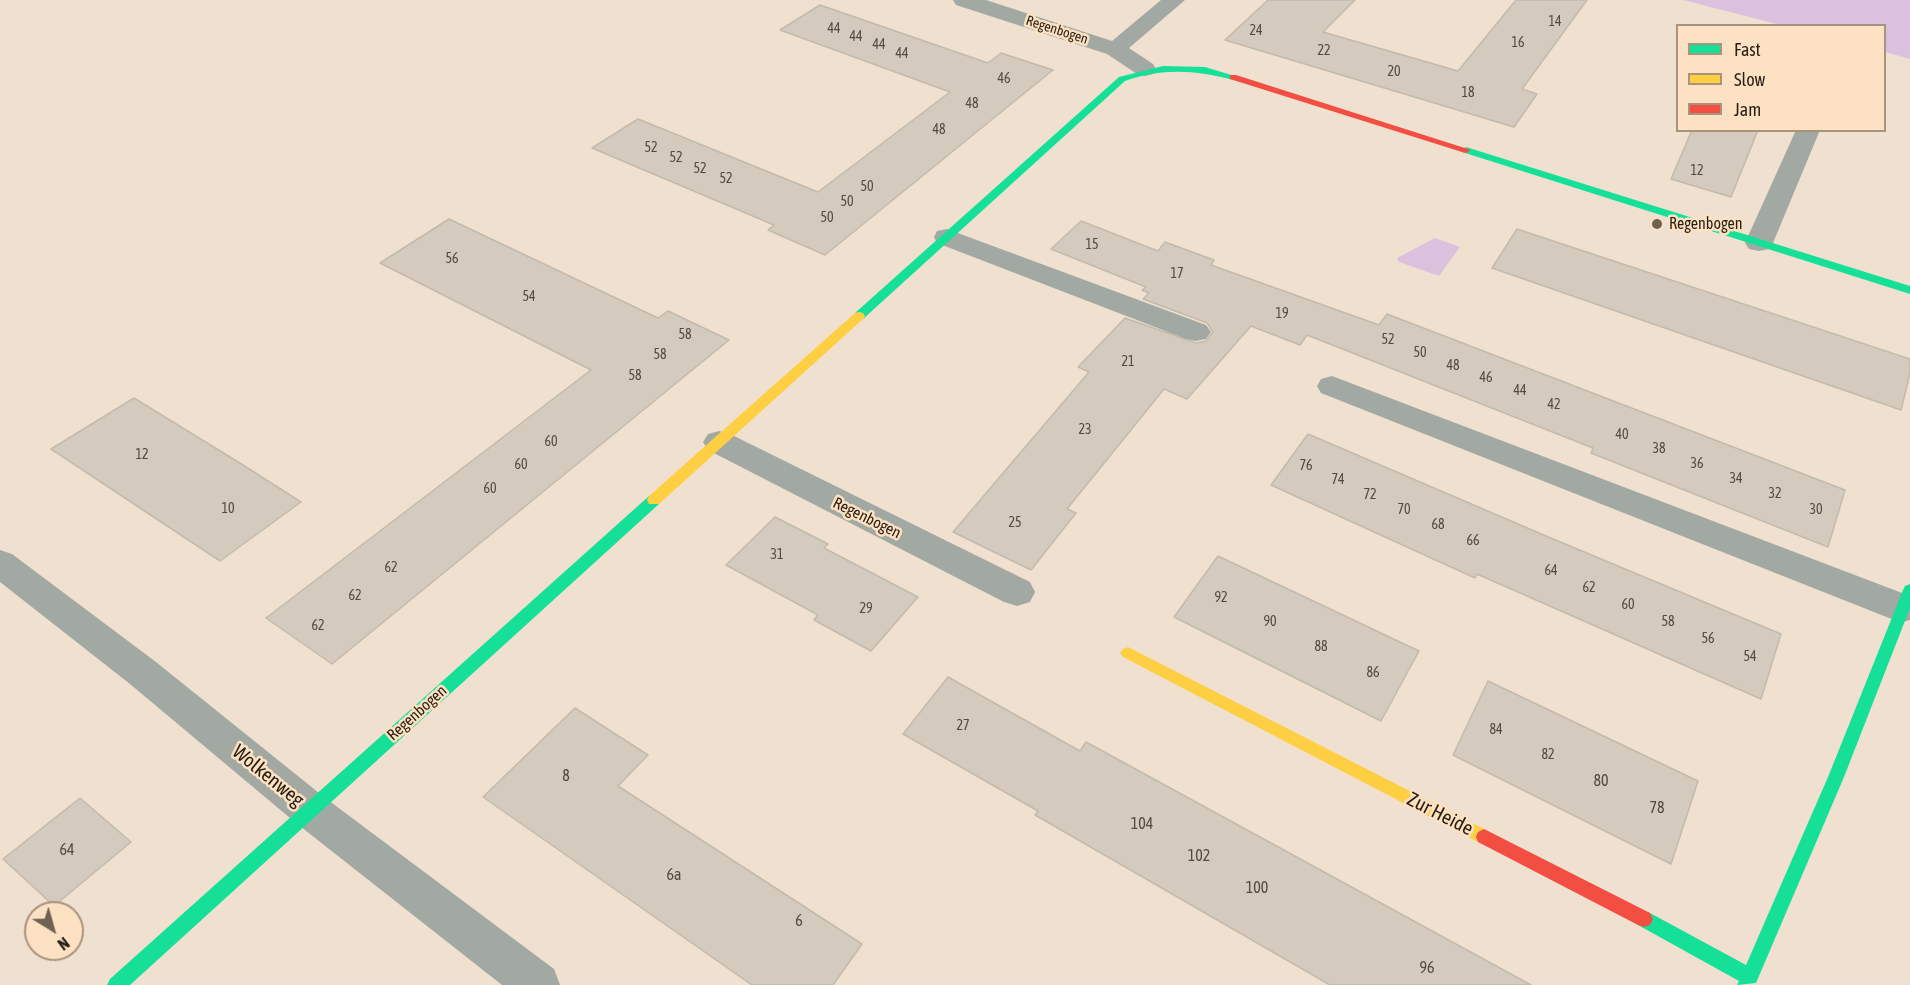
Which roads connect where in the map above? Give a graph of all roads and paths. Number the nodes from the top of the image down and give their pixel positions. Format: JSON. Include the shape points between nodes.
{"nodes":[{"id":1,"x":964,"y":0,"type":"edge"},
{"id":2,"x":1174,"y":0,"type":"edge"},
{"id":3,"x":1115,"y":49,"type":"junction"},
{"id":4,"x":1145,"y":69,"type":"junction"},
{"id":5,"x":1807,"y":132,"type":"edge"},
{"id":6,"x":947,"y":237,"type":"junction"},
{"id":7,"x":1759,"y":243,"type":"junction"},
{"id":8,"x":1910,"y":290,"type":"edge"},
{"id":9,"x":1196,"y":332,"type":"dead end"},
{"id":10,"x":1332,"y":386,"type":"dead end"},
{"id":11,"x":719,"y":442,"type":"junction"},
{"id":12,"x":0,"y":563,"type":"edge"},
{"id":13,"x":1017,"y":592,"type":"dead end"},
{"id":14,"x":1906,"y":599,"type":"edge"},
{"id":15,"x":1128,"y":653,"type":"dead end"},
{"id":16,"x":309,"y":810,"type":"junction"},
{"id":17,"x":1748,"y":981,"type":"edge"},
{"id":18,"x":116,"y":985,"type":"edge"},
{"id":19,"x":538,"y":985,"type":"edge"}],
"edges":[{"from":1,"to":3,"type":"street","name":"Regenbogen"},
{"from":2,"to":3,"type":"street"},
{"from":3,"to":4,"type":"street","name":"Regenbogen"},
{"from":4,"to":6,"type":"street","name":"Regenbogen","via":[[1122,80]]},
{"from":4,"to":7,"type":"street","name":"Regenbogen","via":[[1181,66],[1214,71]]},
{"from":5,"to":7,"type":"street"},
{"from":6,"to":9,"type":"street"},
{"from":6,"to":11,"type":"street","name":"Regenbogen"},
{"from":7,"to":8,"type":"street","name":"Regenbogen"},
{"from":10,"to":14,"type":"street","name":"Zur Heide"},
{"from":11,"to":13,"type":"street","name":"Regenbogen"},
{"from":11,"to":16,"type":"street","name":"Regenbogen"},
{"from":12,"to":16,"type":"street","name":"Wolkenweg","via":[[143,673]]},
{"from":14,"to":17,"type":"street","name":"Zur Heide","via":[[1836,777]]},
{"from":15,"to":17,"type":"street","name":"Zur Heide","via":[[1685,940]]},
{"from":16,"to":18,"type":"street","name":"Regenbogen"},
{"from":16,"to":19,"type":"street","name":"Wolkenweg"}]}
